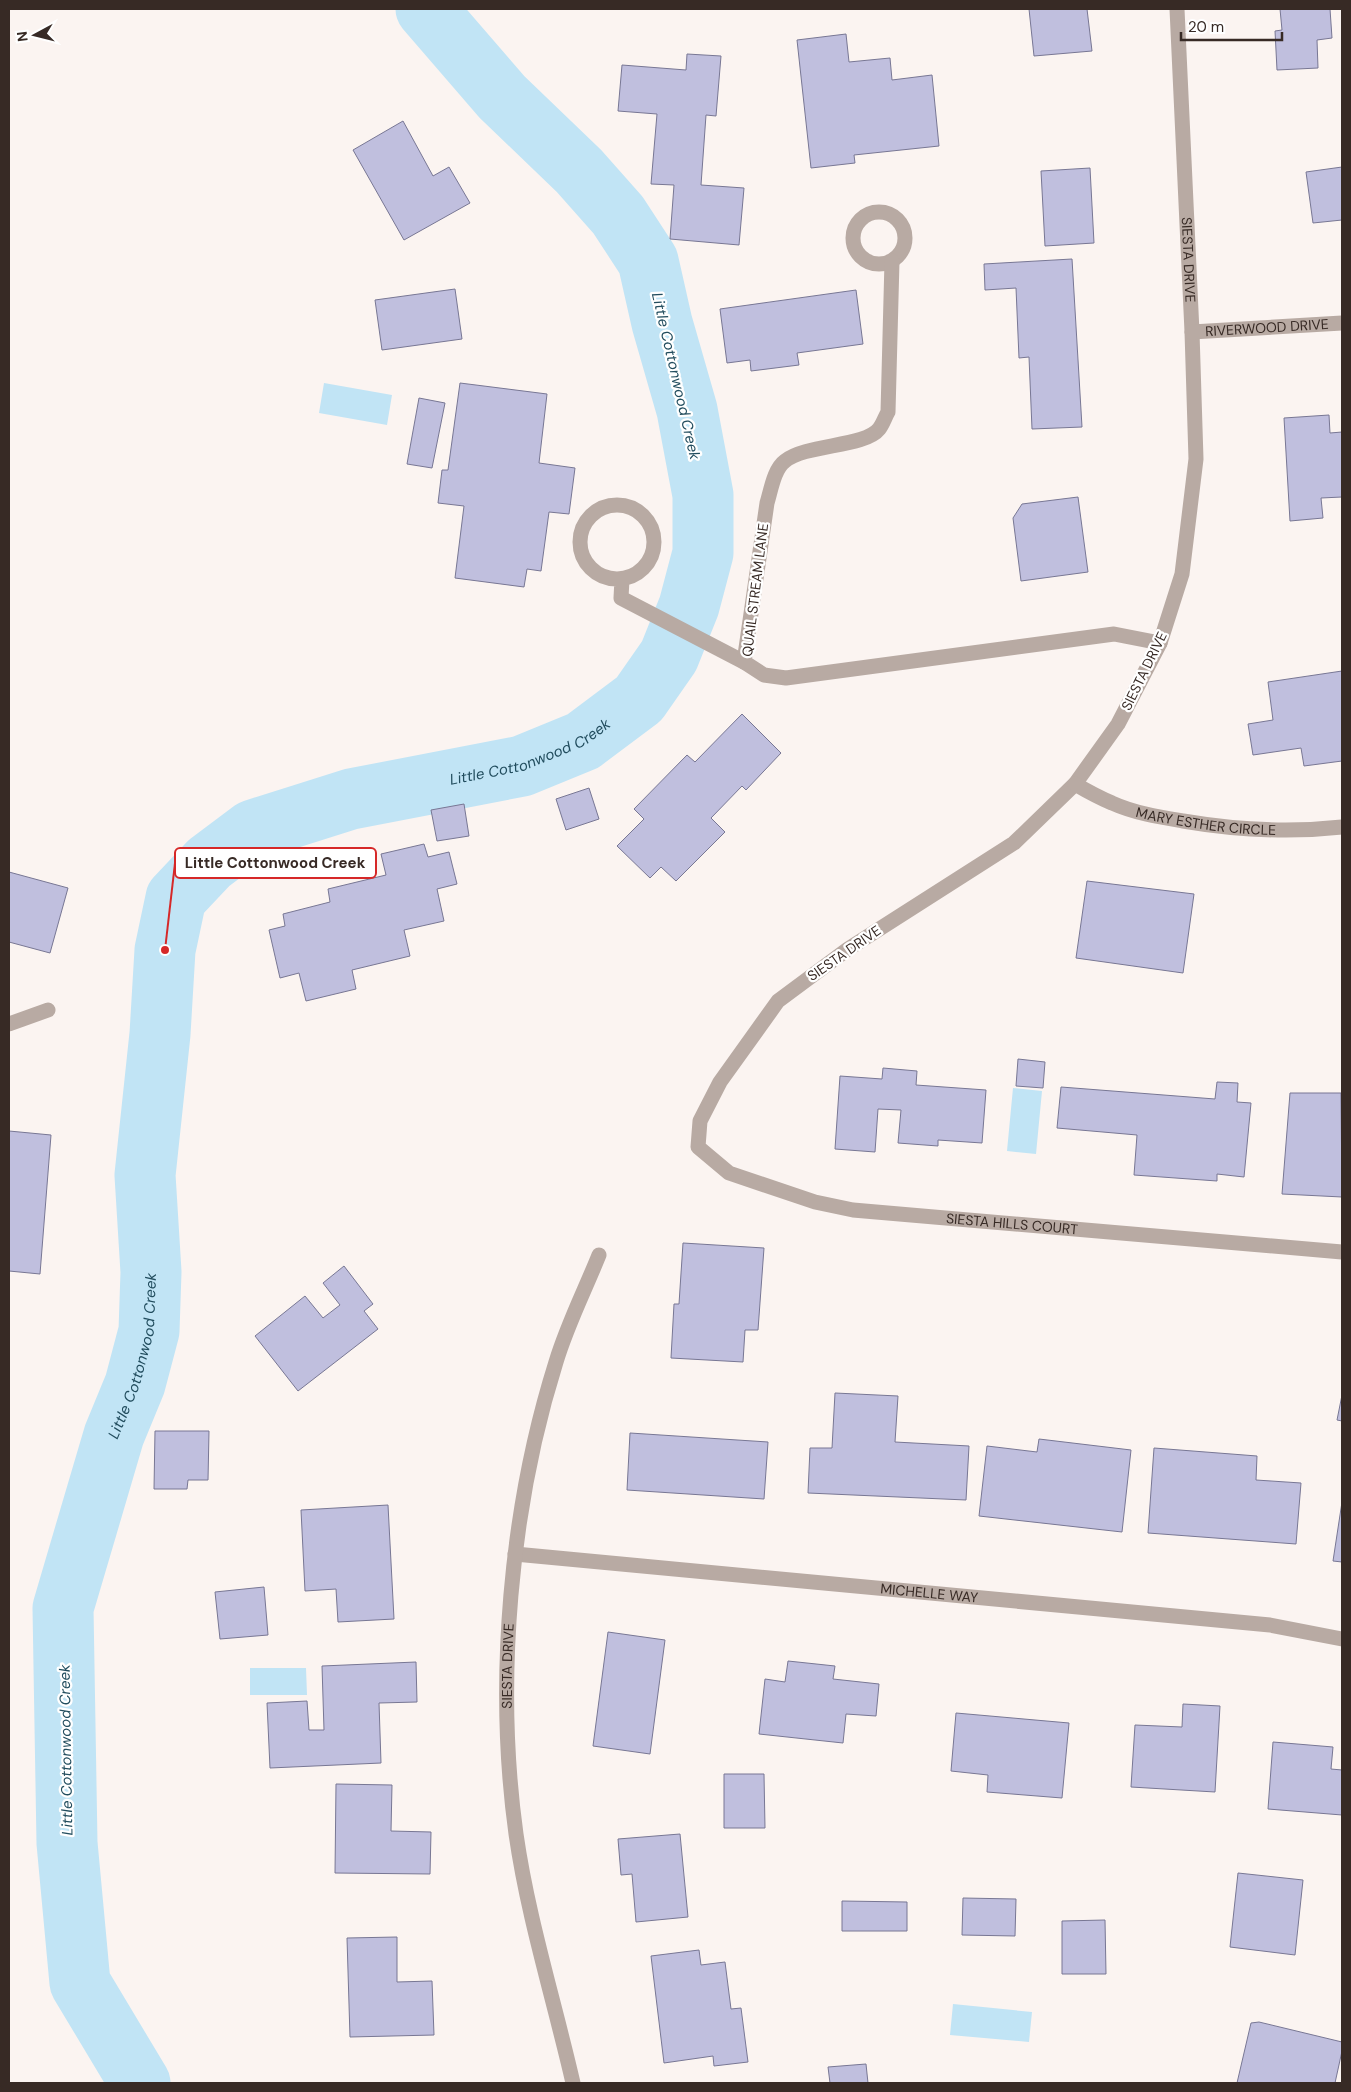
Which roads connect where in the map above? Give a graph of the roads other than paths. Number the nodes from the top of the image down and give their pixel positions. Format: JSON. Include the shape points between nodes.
{"nodes":[{"id":1,"x":1177,"y":9,"type":"edge"},
{"id":2,"x":892,"y":262,"type":"dead end"},
{"id":3,"x":1342,"y":323,"type":"edge"},
{"id":4,"x":1192,"y":332,"type":"junction"},
{"id":5,"x":622,"y":578,"type":"junction"},
{"id":6,"x":1160,"y":643,"type":"junction"},
{"id":7,"x":744,"y":662,"type":"junction"},
{"id":8,"x":1075,"y":784,"type":"junction"},
{"id":9,"x":1342,"y":827,"type":"edge"},
{"id":10,"x":48,"y":1010,"type":"dead end"},
{"id":11,"x":9,"y":1024,"type":"edge"},
{"id":12,"x":698,"y":1147,"type":"joint"},
{"id":13,"x":1342,"y":1252,"type":"edge"},
{"id":14,"x":599,"y":1255,"type":"dead end"},
{"id":15,"x":515,"y":1554,"type":"junction"},
{"id":16,"x":1342,"y":1639,"type":"edge"},
{"id":17,"x":573,"y":2083,"type":"edge"}],
"edges":[{"from":1,"to":4,"type":"street","name":"SIESTA DRIVE"},
{"from":2,"to":7,"type":"street","name":"QUAIL STREAM LANE","via":[[888,412],[878,430],[860,440],[801,452],[783,461],[767,503]]},
{"from":3,"to":4,"type":"street","name":"RIVERWOOD DRIVE"},
{"from":4,"to":6,"type":"street","name":"SIESTA DRIVE","via":[[1196,459],[1182,574]]},
{"from":5,"to":5,"type":"street","via":[[636,574],[646,564],[653,551],[654,536],[640,512],[612,505],[598,510],[588,519],[581,532],[580,547],[594,571],[608,578]]},
{"from":5,"to":7,"type":"street","via":[[621,598]]},
{"from":6,"to":7,"type":"street","name":"QUAIL STREAM LANE","via":[[1114,634],[786,678],[764,675]]},
{"from":6,"to":8,"type":"street","name":"SIESTA DRIVE","via":[[1118,724]]},
{"from":8,"to":9,"type":"street","name":"MARY ESTHER CIRCLE","via":[[1113,804],[1156,816],[1215,826],[1307,831]]},
{"from":8,"to":12,"type":"street","name":"SIESTA DRIVE","via":[[1014,843],[848,949],[778,1001],[720,1082],[700,1121]]},
{"from":10,"to":11,"type":"street"},
{"from":12,"to":13,"type":"street","name":"SIESTA HILLS COURT","via":[[729,1173],[815,1202],[853,1210]]},
{"from":14,"to":15,"type":"street","name":"SIESTA DRIVE","via":[[556,1360],[532,1454]]},
{"from":15,"to":16,"type":"street","name":"MICHELLE WAY","via":[[1270,1625]]},
{"from":15,"to":17,"type":"street","name":"SIESTA DRIVE","via":[[508,1647],[508,1753],[516,1834],[531,1916]]}]}
